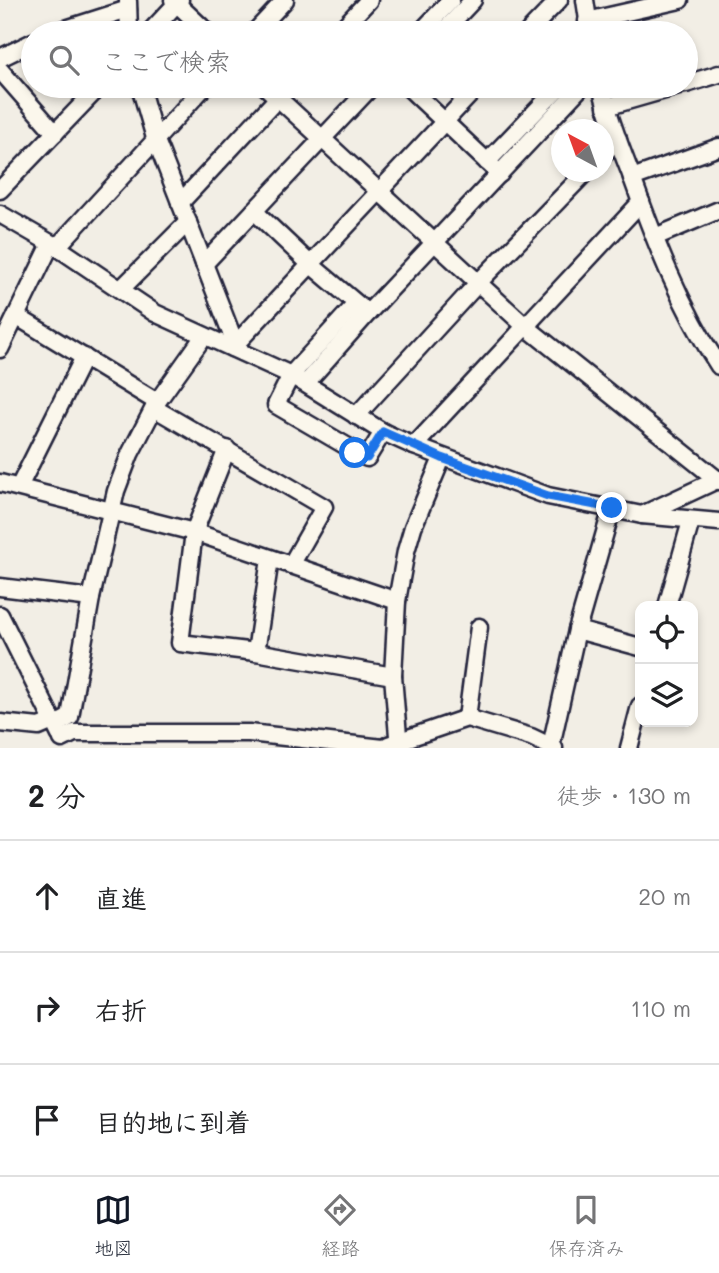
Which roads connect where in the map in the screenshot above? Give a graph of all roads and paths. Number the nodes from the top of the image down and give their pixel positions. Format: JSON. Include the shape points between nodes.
{"nodes":[{"id":1,"x":285,"y":0,"type":"edge"},
{"id":2,"x":369,"y":0,"type":"edge"},
{"id":3,"x":451,"y":0,"type":"edge"},
{"id":4,"x":473,"y":0,"type":"edge"},
{"id":5,"x":559,"y":0,"type":"edge"},
{"id":6,"x":585,"y":0,"type":"edge"},
{"id":7,"x":680,"y":0,"type":"edge"},
{"id":8,"x":177,"y":1,"type":"edge"},
{"id":9,"x":128,"y":4,"type":"edge"},
{"id":10,"x":84,"y":21,"type":"edge"},
{"id":11,"x":160,"y":21,"type":"edge"},
{"id":12,"x":196,"y":21,"type":"edge"},
{"id":13,"x":265,"y":21,"type":"edge"},
{"id":14,"x":349,"y":21,"type":"edge"},
{"id":15,"x":431,"y":21,"type":"edge"},
{"id":16,"x":453,"y":21,"type":"edge"},
{"id":17,"x":539,"y":21,"type":"edge"},
{"id":18,"x":587,"y":21,"type":"edge"},
{"id":19,"x":608,"y":21,"type":"edge"},
{"id":20,"x":21,"y":48,"type":"edge"},
{"id":21,"x":0,"y":58,"type":"edge"},
{"id":22,"x":0,"y":70,"type":"edge"},
{"id":23,"x":719,"y":74,"type":"edge"},
{"id":24,"x":698,"y":80,"type":"edge"},
{"id":25,"x":21,"y":94,"type":"edge"},
{"id":26,"x":24,"y":98,"type":"edge"},
{"id":27,"x":89,"y":98,"type":"edge"},
{"id":28,"x":143,"y":98,"type":"edge"},
{"id":29,"x":193,"y":98,"type":"edge"},
{"id":30,"x":278,"y":98,"type":"edge"},
{"id":31,"x":289,"y":98,"type":"edge"},
{"id":32,"x":361,"y":98,"type":"edge"},
{"id":33,"x":420,"y":98,"type":"edge"},
{"id":34,"x":466,"y":98,"type":"edge"},
{"id":35,"x":548,"y":98,"type":"edge"},
{"id":36,"x":571,"y":98,"type":"edge"},
{"id":37,"x":604,"y":98,"type":"edge"},
{"id":38,"x":637,"y":98,"type":"edge"},
{"id":39,"x":606,"y":107,"type":"junction"},
{"id":40,"x":444,"y":121,"type":"junction"},
{"id":41,"x":55,"y":133,"type":"junction"},
{"id":42,"x":155,"y":138,"type":"junction"},
{"id":43,"x":618,"y":139,"type":"junction"},
{"id":44,"x":323,"y":140,"type":"junction"},
{"id":45,"x":614,"y":143,"type":"edge"},
{"id":46,"x":719,"y":147,"type":"edge"},
{"id":47,"x":487,"y":162,"type":"junction"},
{"id":48,"x":500,"y":174,"type":"junction"},
{"id":49,"x":632,"y":178,"type":"junction"},
{"id":50,"x":576,"y":182,"type":"edge"},
{"id":51,"x":0,"y":190,"type":"edge"},
{"id":52,"x":379,"y":191,"type":"junction"},
{"id":53,"x":641,"y":202,"type":"junction"},
{"id":54,"x":180,"y":203,"type":"junction"},
{"id":55,"x":719,"y":210,"type":"edge"},
{"id":56,"x":254,"y":211,"type":"junction"},
{"id":57,"x":0,"y":214,"type":"edge"},
{"id":58,"x":188,"y":222,"type":"junction"},
{"id":59,"x":655,"y":237,"type":"junction"},
{"id":60,"x":436,"y":243,"type":"junction"},
{"id":61,"x":54,"y":246,"type":"junction"},
{"id":62,"x":204,"y":264,"type":"junction"},
{"id":63,"x":310,"y":264,"type":"junction"},
{"id":64,"x":478,"y":283,"type":"junction"},
{"id":65,"x":121,"y":289,"type":"junction"},
{"id":66,"x":362,"y":309,"type":"junction"},
{"id":67,"x":16,"y":316,"type":"junction"},
{"id":68,"x":525,"y":326,"type":"junction"},
{"id":69,"x":204,"y":336,"type":"junction"},
{"id":70,"x":233,"y":345,"type":"junction"},
{"id":71,"x":0,"y":349,"type":"edge"},
{"id":72,"x":84,"y":357,"type":"junction"},
{"id":73,"x":719,"y":366,"type":"edge"},
{"id":74,"x":298,"y":379,"type":"junction"},
{"id":75,"x":156,"y":405,"type":"junction"},
{"id":76,"x":356,"y":415,"type":"junction"},
{"id":77,"x":383,"y":432,"type":"junction"},
{"id":78,"x":414,"y":446,"type":"junction"},
{"id":79,"x":227,"y":449,"type":"junction"},
{"id":80,"x":442,"y":458,"type":"junction"},
{"id":81,"x":718,"y":480,"type":"edge"},
{"id":82,"x":0,"y":484,"type":"edge"},
{"id":83,"x":19,"y":487,"type":"junction"},
{"id":84,"x":612,"y":508,"type":"junction"},
{"id":85,"x":111,"y":510,"type":"junction"},
{"id":86,"x":642,"y":514,"type":"junction"},
{"id":87,"x":691,"y":521,"type":"junction"},
{"id":88,"x":719,"y":522,"type":"edge"},
{"id":89,"x":194,"y":532,"type":"junction"},
{"id":90,"x":270,"y":559,"type":"junction"},
{"id":91,"x":291,"y":565,"type":"junction"},
{"id":92,"x":0,"y":587,"type":"edge"},
{"id":93,"x":91,"y":598,"type":"junction"},
{"id":94,"x":397,"y":601,"type":"junction"},
{"id":95,"x":668,"y":601,"type":"edge"},
{"id":96,"x":0,"y":615,"type":"edge"},
{"id":97,"x":479,"y":627,"type":"dead end"},
{"id":98,"x":577,"y":630,"type":"junction"},
{"id":99,"x":635,"y":646,"type":"edge"},
{"id":100,"x":257,"y":652,"type":"junction"},
{"id":101,"x":393,"y":676,"type":"junction"},
{"id":102,"x":467,"y":718,"type":"junction"},
{"id":103,"x":0,"y":723,"type":"edge"},
{"id":104,"x":635,"y":725,"type":"edge"},
{"id":105,"x":62,"y":733,"type":"edge"},
{"id":106,"x":530,"y":743,"type":"edge"},
{"id":107,"x":393,"y":746,"type":"edge"},
{"id":108,"x":552,"y":747,"type":"edge"},
{"id":109,"x":629,"y":748,"type":"edge"}],
"edges":[{"from":1,"to":13,"type":"street"},
{"from":2,"to":14,"type":"street"},
{"from":3,"to":15,"type":"street"},
{"from":4,"to":16,"type":"street"},
{"from":5,"to":17,"type":"street"},
{"from":6,"to":18,"type":"street"},
{"from":7,"to":19,"type":"street"},
{"from":8,"to":11,"type":"street"},
{"from":8,"to":12,"type":"street"},
{"from":9,"to":10,"type":"street"},
{"from":20,"to":21,"type":"street"},
{"from":22,"to":25,"type":"street"},
{"from":23,"to":24,"type":"street"},
{"from":26,"to":41,"type":"street"},
{"from":27,"to":41,"type":"street"},
{"from":28,"to":42,"type":"street"},
{"from":29,"to":42,"type":"street"},
{"from":30,"to":54,"type":"street"},
{"from":31,"to":44,"type":"street"},
{"from":32,"to":44,"type":"street"},
{"from":33,"to":40,"type":"street"},
{"from":34,"to":40,"type":"street"},
{"from":35,"to":47,"type":"street"},
{"from":36,"to":48,"type":"street"},
{"from":37,"to":39,"type":"street"},
{"from":38,"to":39,"type":"street"},
{"from":39,"to":43,"type":"street"},
{"from":40,"to":47,"type":"street"},
{"from":40,"to":52,"type":"street"},
{"from":41,"to":51,"type":"street"},
{"from":42,"to":54,"type":"street"},
{"from":42,"to":61,"type":"street"},
{"from":43,"to":45,"type":"street"},
{"from":43,"to":49,"type":"street"},
{"from":44,"to":52,"type":"street"},
{"from":44,"to":56,"type":"street"},
{"from":46,"to":49,"type":"street"},
{"from":47,"to":48,"type":"street"},
{"from":48,"to":60,"type":"street"},
{"from":49,"to":53,"type":"street"},
{"from":50,"to":64,"type":"street"},
{"from":52,"to":60,"type":"street"},
{"from":52,"to":63,"type":"street"},
{"from":53,"to":59,"type":"street"},
{"from":53,"to":68,"type":"street"},
{"from":54,"to":58,"type":"street"},
{"from":55,"to":59,"type":"street"},
{"from":56,"to":62,"type":"street"},
{"from":56,"to":63,"type":"street"},
{"from":57,"to":61,"type":"street"},
{"from":58,"to":62,"type":"street"},
{"from":58,"to":65,"type":"street"},
{"from":59,"to":73,"type":"street","via":[[699,335]]},
{"from":60,"to":64,"type":"street"},
{"from":60,"to":66,"type":"street"},
{"from":61,"to":65,"type":"street"},
{"from":61,"to":67,"type":"street"},
{"from":62,"to":70,"type":"street"},
{"from":63,"to":66,"type":"street"},
{"from":63,"to":70,"type":"street"},
{"from":64,"to":68,"type":"street"},
{"from":64,"to":76,"type":"street"},
{"from":65,"to":69,"type":"street","via":[[155,313]]},
{"from":66,"to":74,"type":"street"},
{"from":67,"to":71,"type":"street"},
{"from":67,"to":72,"type":"street"},
{"from":68,"to":78,"type":"street"},
{"from":68,"to":81,"type":"street"},
{"from":69,"to":70,"type":"street"},
{"from":69,"to":75,"type":"street"},
{"from":70,"to":74,"type":"street"},
{"from":72,"to":75,"type":"street"},
{"from":72,"to":83,"type":"street"},
{"from":74,"to":76,"type":"street"},
{"from":74,"to":77,"type":"street","via":[[276,405],[367,458]]},
{"from":75,"to":79,"type":"street"},
{"from":75,"to":85,"type":"street","via":[[130,454]]},
{"from":76,"to":77,"type":"street"},
{"from":77,"to":78,"type":"street"},
{"from":78,"to":80,"type":"street"},
{"from":79,"to":89,"type":"street"},
{"from":79,"to":91,"type":"street","via":[[324,506]]},
{"from":80,"to":84,"type":"street","via":[[548,496]]},
{"from":80,"to":94,"type":"street","via":[[413,527]]},
{"from":81,"to":86,"type":"street"},
{"from":82,"to":83,"type":"street"},
{"from":83,"to":85,"type":"street"},
{"from":84,"to":86,"type":"street"},
{"from":84,"to":98,"type":"street"},
{"from":85,"to":89,"type":"street"},
{"from":85,"to":93,"type":"street"},
{"from":86,"to":87,"type":"street"},
{"from":87,"to":88,"type":"street"},
{"from":87,"to":95,"type":"street"},
{"from":89,"to":90,"type":"street"},
{"from":89,"to":100,"type":"street","via":[[180,643]]},
{"from":90,"to":91,"type":"street"},
{"from":90,"to":100,"type":"street"},
{"from":91,"to":94,"type":"street"},
{"from":92,"to":93,"type":"street"},
{"from":93,"to":105,"type":"street","via":[[70,717]]},
{"from":94,"to":101,"type":"street"},
{"from":96,"to":105,"type":"street"},
{"from":97,"to":102,"type":"street"},
{"from":98,"to":99,"type":"street"},
{"from":98,"to":108,"type":"street"},
{"from":100,"to":101,"type":"street"},
{"from":101,"to":107,"type":"street"},
{"from":102,"to":106,"type":"street"},
{"from":102,"to":107,"type":"street"},
{"from":103,"to":105,"type":"street"},
{"from":104,"to":109,"type":"street"},
{"from":105,"to":107,"type":"street","via":[[249,733]]},
{"from":106,"to":108,"type":"street"}]}
